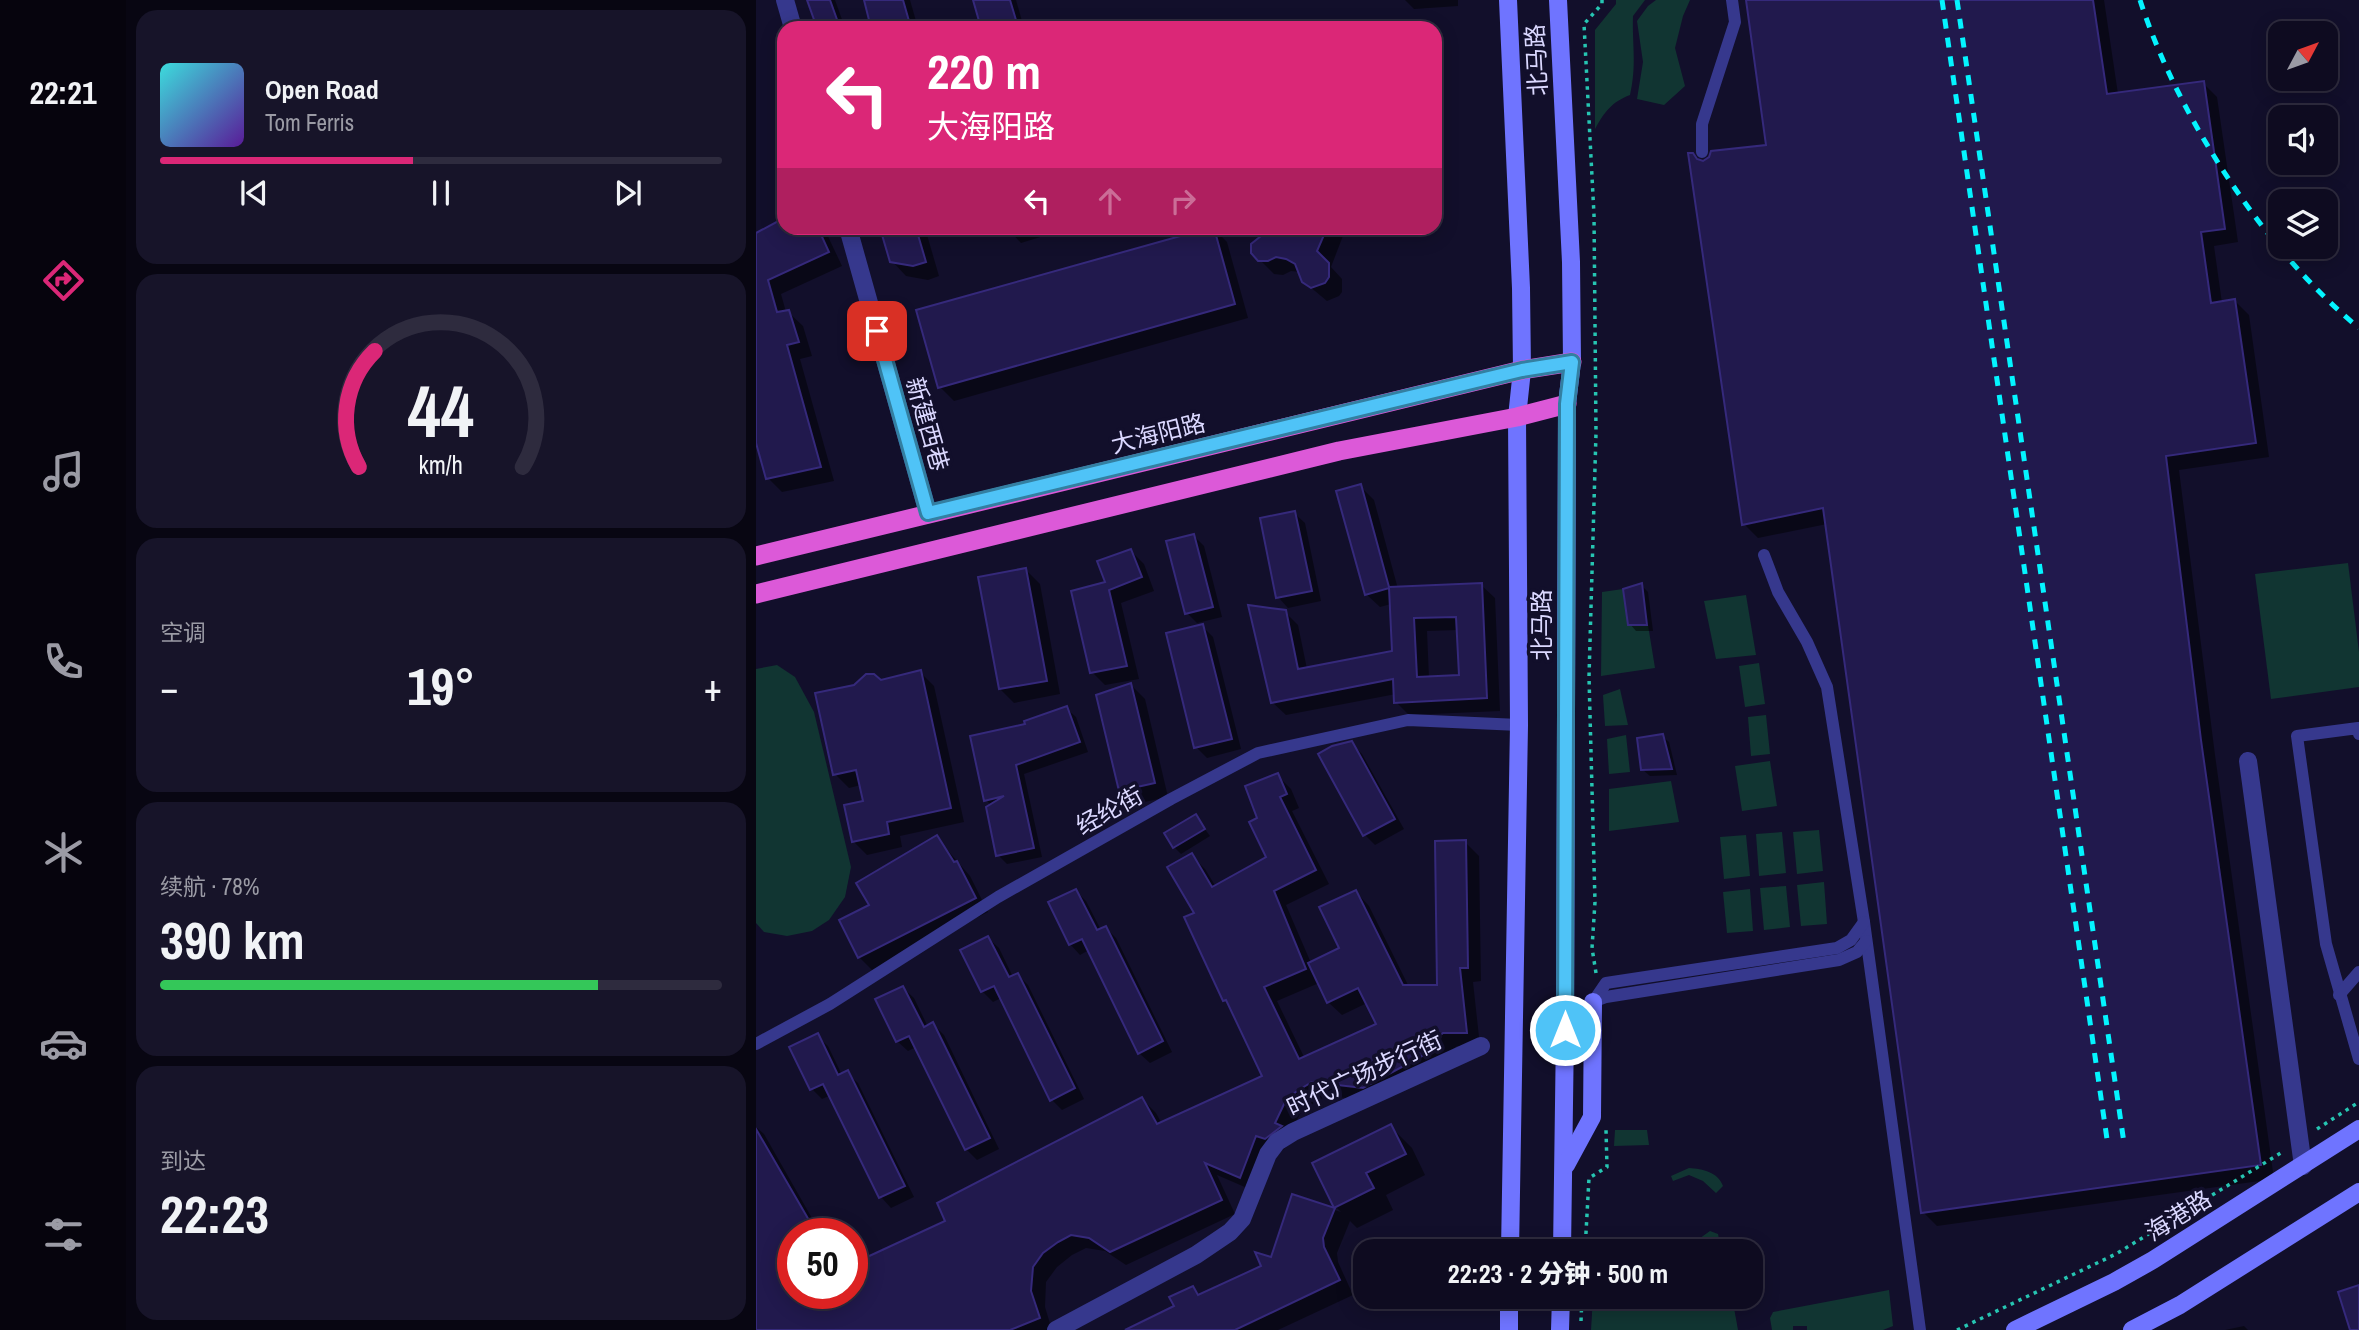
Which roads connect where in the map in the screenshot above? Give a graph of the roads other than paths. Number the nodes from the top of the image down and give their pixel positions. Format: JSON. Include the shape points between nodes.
{"nodes":[{"id":1,"x":785,"y":0,"type":"edge"},
{"id":2,"x":1508,"y":0,"type":"edge"},
{"id":3,"x":1558,"y":0,"type":"edge"},
{"id":4,"x":1732,"y":0,"type":"edge"},
{"id":5,"x":791,"y":21,"type":"edge"},
{"id":6,"x":1702,"y":152,"type":"dead end"},
{"id":7,"x":850,"y":235,"type":"edge"},
{"id":8,"x":1572,"y":362,"type":"junction"},
{"id":9,"x":1522,"y":370,"type":"junction"},
{"id":10,"x":1567,"y":404,"type":"junction"},
{"id":11,"x":1517,"y":417,"type":"junction"},
{"id":12,"x":928,"y":513,"type":"junction"},
{"id":13,"x":1764,"y":555,"type":"dead end"},
{"id":14,"x":756,"y":556,"type":"edge"},
{"id":15,"x":756,"y":594,"type":"edge"},
{"id":16,"x":1519,"y":725,"type":"junction"},
{"id":17,"x":2359,"y":734,"type":"edge"},
{"id":18,"x":2248,"y":761,"type":"dead end"},
{"id":19,"x":1864,"y":922,"type":"junction"},
{"id":20,"x":1866,"y":941,"type":"junction"},
{"id":21,"x":2359,"y":972,"type":"edge"},
{"id":22,"x":2339,"y":995,"type":"junction"},
{"id":23,"x":1592,"y":1002,"type":"junction"},
{"id":24,"x":756,"y":1044,"type":"edge"},
{"id":25,"x":1481,"y":1046,"type":"dead end"},
{"id":26,"x":2359,"y":1059,"type":"edge"},
{"id":27,"x":2359,"y":1129,"type":"edge"},
{"id":28,"x":2304,"y":1166,"type":"junction"},
{"id":29,"x":1564,"y":1168,"type":"junction"},
{"id":30,"x":2359,"y":1192,"type":"edge"},
{"id":31,"x":1510,"y":1239,"type":"edge"},
{"id":32,"x":1562,"y":1239,"type":"edge"},
{"id":33,"x":1509,"y":1309,"type":"edge"},
{"id":34,"x":1561,"y":1309,"type":"edge"},
{"id":35,"x":1056,"y":1330,"type":"edge"},
{"id":36,"x":1509,"y":1330,"type":"edge"},
{"id":37,"x":1560,"y":1330,"type":"edge"},
{"id":38,"x":1920,"y":1330,"type":"edge"},
{"id":39,"x":2015,"y":1330,"type":"edge"},
{"id":40,"x":2132,"y":1330,"type":"edge"}],
"edges":[{"from":1,"to":5,"type":"street"},
{"from":2,"to":9,"type":"main road","name":"北马路"},
{"from":3,"to":8,"type":"main road","name":"北马路","via":[[1572,262]]},
{"from":4,"to":6,"type":"lane","via":[[1735,22],[1702,124]]},
{"from":7,"to":12,"type":"street","name":"新建西巷"},
{"from":8,"to":9,"type":"highway","name":"大海阳路"},
{"from":8,"to":10,"type":"main road","name":"北马路"},
{"from":9,"to":11,"type":"main road","name":"北马路"},
{"from":9,"to":12,"type":"highway","name":"大海阳路"},
{"from":10,"to":11,"type":"highway"},
{"from":10,"to":29,"type":"main road","name":"北马路"},
{"from":11,"to":15,"type":"highway","via":[[1339,451]]},
{"from":11,"to":16,"type":"main road","name":"北马路"},
{"from":12,"to":14,"type":"highway","name":"大海阳路"},
{"from":13,"to":19,"type":"lane","via":[[1827,687]]},
{"from":16,"to":24,"type":"lane","name":"经纶街","via":[[1409,720],[1258,753],[998,897],[830,1004]]},
{"from":16,"to":31,"type":"main road","name":"北马路"},
{"from":17,"to":22,"type":"lane","via":[[2358,728],[2297,736],[2326,944]]},
{"from":18,"to":28,"type":"street"},
{"from":19,"to":20,"type":"lane"},
{"from":19,"to":23,"type":"lane","via":[[1852,940],[1840,947],[1606,983]]},
{"from":20,"to":23,"type":"lane","via":[[1857,952],[1839,960]]},
{"from":20,"to":38,"type":"lane"},
{"from":21,"to":22,"type":"lane"},
{"from":22,"to":26,"type":"lane"},
{"from":23,"to":29,"type":"main road","via":[[1592,1117]]},
{"from":25,"to":35,"type":"street","name":"时代广场步行街","via":[[1285,1137],[1268,1154],[1242,1219],[1230,1232]]},
{"from":27,"to":28,"type":"main road","name":"海港路"},
{"from":28,"to":39,"type":"main road","name":"海港路","via":[[2153,1260]]},
{"from":29,"to":32,"type":"main road","name":"北马路"},
{"from":30,"to":40,"type":"main road","via":[[2180,1305]]},
{"from":33,"to":36,"type":"main road"},
{"from":34,"to":37,"type":"main road"}]}
